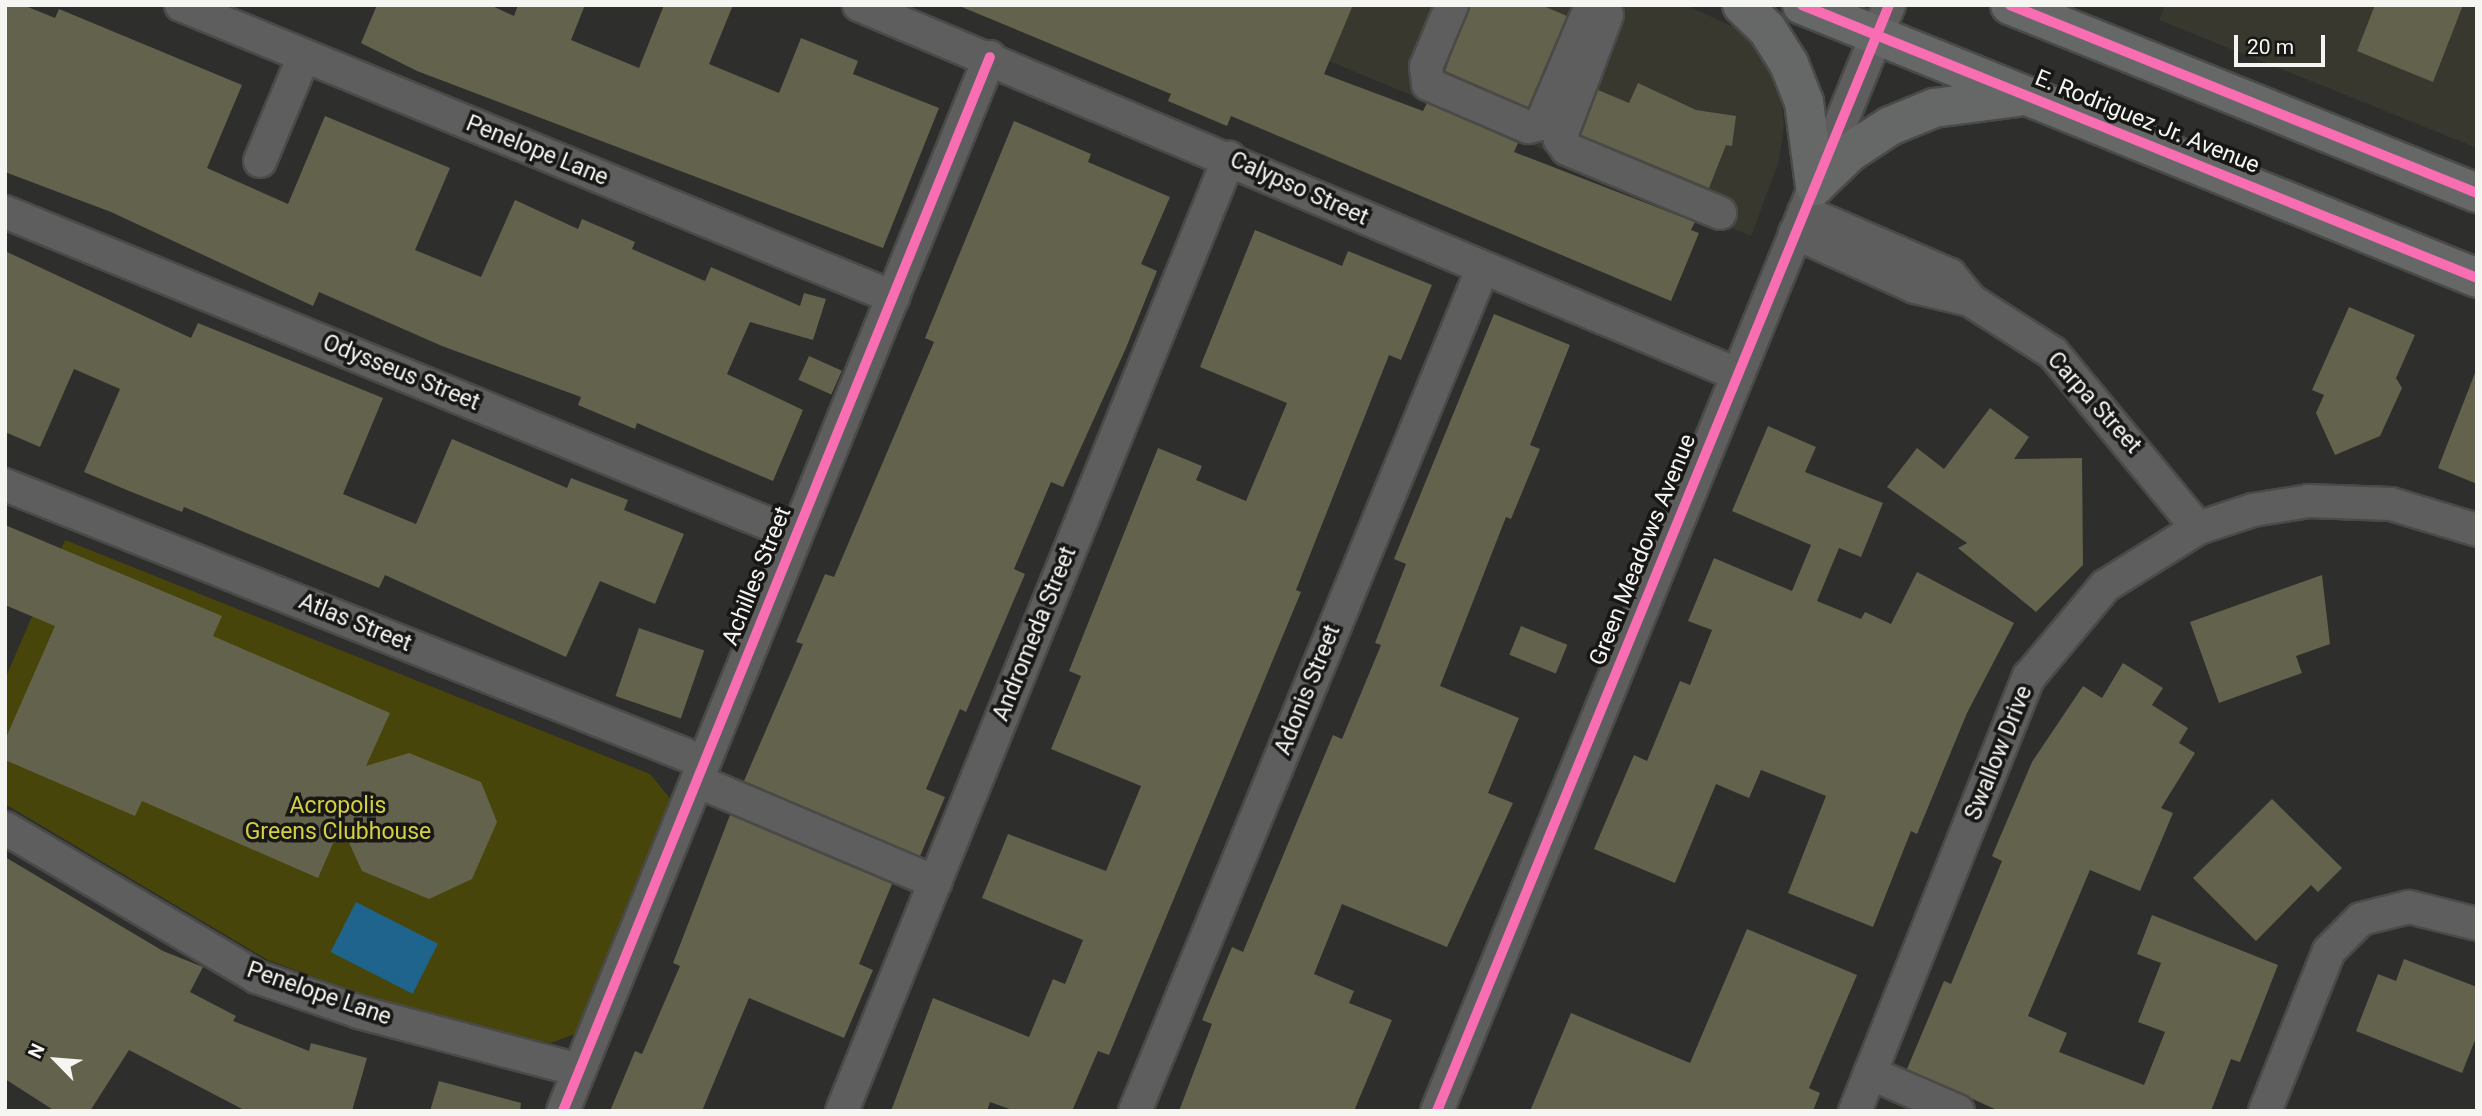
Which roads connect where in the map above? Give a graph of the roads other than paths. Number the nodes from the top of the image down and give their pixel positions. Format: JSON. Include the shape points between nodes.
{"nodes":[{"id":1,"x":181,"y":5,"type":"edge"},
{"id":2,"x":859,"y":5,"type":"edge"},
{"id":3,"x":1452,"y":5,"type":"edge"},
{"id":4,"x":1742,"y":5,"type":"edge"},
{"id":5,"x":1802,"y":5,"type":"edge"},
{"id":6,"x":2013,"y":6,"type":"edge"},
{"id":7,"x":1593,"y":8,"type":"edge"},
{"id":8,"x":1883,"y":20,"type":"edge"},
{"id":9,"x":304,"y":56,"type":"junction"},
{"id":10,"x":990,"y":57,"type":"junction"},
{"id":11,"x":2028,"y":97,"type":"junction"},
{"id":12,"x":1229,"y":158,"type":"junction"},
{"id":13,"x":260,"y":161,"type":"dead end"},
{"id":14,"x":2477,"y":193,"type":"edge"},
{"id":15,"x":1805,"y":210,"type":"junction"},
{"id":16,"x":5,"y":212,"type":"edge"},
{"id":17,"x":1720,"y":213,"type":"dead end"},
{"id":18,"x":1482,"y":270,"type":"junction"},
{"id":19,"x":2477,"y":278,"type":"edge"},
{"id":20,"x":893,"y":297,"type":"junction"},
{"id":21,"x":1737,"y":374,"type":"junction"},
{"id":22,"x":5,"y":485,"type":"edge"},
{"id":23,"x":2198,"y":528,"type":"junction"},
{"id":24,"x":2477,"y":530,"type":"edge"},
{"id":25,"x":796,"y":535,"type":"junction"},
{"id":26,"x":700,"y":771,"type":"junction"},
{"id":27,"x":5,"y":828,"type":"edge"},
{"id":28,"x":934,"y":882,"type":"junction"},
{"id":29,"x":2477,"y":924,"type":"edge"},
{"id":30,"x":579,"y":1070,"type":"junction"},
{"id":31,"x":1870,"y":1073,"type":"junction"},
{"id":32,"x":563,"y":1111,"type":"edge"},
{"id":33,"x":842,"y":1111,"type":"edge"},
{"id":34,"x":1135,"y":1111,"type":"edge"},
{"id":35,"x":1437,"y":1111,"type":"edge"},
{"id":36,"x":1855,"y":1111,"type":"edge"},
{"id":37,"x":1958,"y":1111,"type":"edge"},
{"id":38,"x":2265,"y":1111,"type":"edge"}],
"edges":[{"from":1,"to":9,"type":"street","name":"Penelope Lane"},
{"from":2,"to":10,"type":"street","name":"Calypso Street"},
{"from":3,"to":7,"type":"street","via":[[1426,67],[1428,83],[1528,127],[1541,124]]},
{"from":4,"to":15,"type":"main road","via":[[1767,29],[1789,64],[1804,102]]},
{"from":5,"to":8,"type":"main road","name":"E. Rodriguez Jr. Avenue"},
{"from":6,"to":14,"type":"main road"},
{"from":7,"to":17,"type":"street","via":[[1560,139],[1567,149]]},
{"from":8,"to":11,"type":"main road","name":"E. Rodriguez Jr. Avenue"},
{"from":8,"to":15,"type":"street","name":"Green Meadows Avenue"},
{"from":9,"to":13,"type":"street"},
{"from":9,"to":20,"type":"street","name":"Penelope Lane"},
{"from":10,"to":12,"type":"street","name":"Calypso Street"},
{"from":10,"to":20,"type":"street","name":"Achilles Street"},
{"from":11,"to":15,"type":"main road","via":[[1980,98],[1934,108],[1890,126],[1850,152]]},
{"from":11,"to":19,"type":"main road","name":"E. Rodriguez Jr. Avenue"},
{"from":12,"to":18,"type":"street","name":"Calypso Street"},
{"from":12,"to":28,"type":"street","name":"Andromeda Street"},
{"from":15,"to":21,"type":"street","name":"Green Meadows Avenue"},
{"from":15,"to":23,"type":"street","name":"Carpa Street","via":[[1950,275],[1970,300],[2053,353]]},
{"from":16,"to":25,"type":"street","name":"Odysseus Street"},
{"from":18,"to":21,"type":"street","name":"Calypso Street"},
{"from":18,"to":34,"type":"street","name":"Adonis Street"},
{"from":20,"to":25,"type":"street","name":"Achilles Street"},
{"from":21,"to":35,"type":"street","name":"Green Meadows Avenue"},
{"from":22,"to":26,"type":"street","name":"Atlas Street"},
{"from":23,"to":24,"type":"street","name":"Swallow Drive","via":[[2253,510],[2309,501],[2391,504]]},
{"from":23,"to":31,"type":"street","name":"Swallow Drive","via":[[2105,586],[2029,677]]},
{"from":25,"to":26,"type":"street","name":"Achilles Street"},
{"from":26,"to":28,"type":"street","name":"Atlas Street"},
{"from":26,"to":30,"type":"street","name":"Achilles Street"},
{"from":27,"to":30,"type":"street","name":"Penelope Lane","via":[[257,977],[359,1012]]},
{"from":28,"to":33,"type":"street","name":"Andromeda Street"},
{"from":29,"to":38,"type":"street","via":[[2409,907],[2361,919],[2329,951]]},
{"from":30,"to":32,"type":"street","name":"Achilles Street"},
{"from":31,"to":36,"type":"street","name":"Swallow Drive"},
{"from":31,"to":37,"type":"street"}]}
